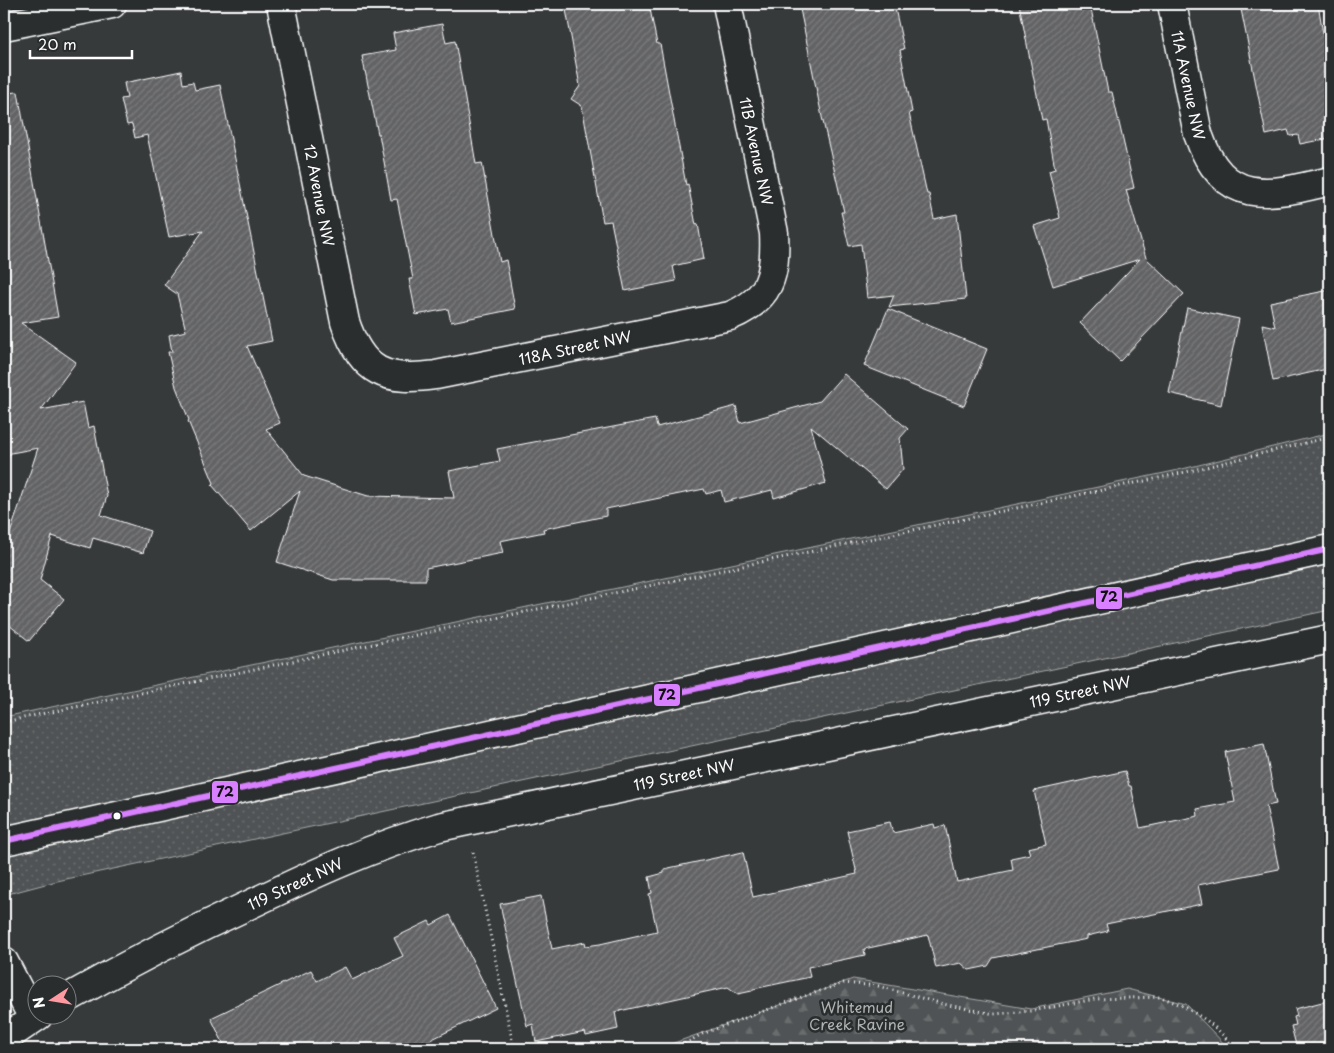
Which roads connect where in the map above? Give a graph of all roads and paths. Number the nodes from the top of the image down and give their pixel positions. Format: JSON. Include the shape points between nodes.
{"nodes":[{"id":1,"x":112,"y":4,"type":"edge"},
{"id":2,"x":281,"y":4,"type":"edge"},
{"id":3,"x":727,"y":4,"type":"edge"},
{"id":4,"x":1172,"y":4,"type":"edge"},
{"id":5,"x":4,"y":26,"type":"edge"},
{"id":6,"x":1330,"y":181,"type":"edge"},
{"id":7,"x":762,"y":296,"type":"joint"},
{"id":8,"x":382,"y":373,"type":"joint"},
{"id":9,"x":1330,"y":437,"type":"edge"},
{"id":10,"x":1330,"y":549,"type":"edge"},
{"id":11,"x":1330,"y":638,"type":"edge"},
{"id":12,"x":4,"y":722,"type":"edge"},
{"id":13,"x":4,"y":841,"type":"edge"},
{"id":14,"x":472,"y":844,"type":"dead end"},
{"id":15,"x":4,"y":962,"type":"edge"},
{"id":16,"x":78,"y":993,"type":"edge"},
{"id":17,"x":28,"y":1003,"type":"edge"},
{"id":18,"x":28,"y":1022,"type":"edge"},
{"id":19,"x":4,"y":1039,"type":"edge"},
{"id":20,"x":514,"y":1049,"type":"edge"},
{"id":21,"x":676,"y":1049,"type":"edge"},
{"id":22,"x":1236,"y":1049,"type":"edge"}],
"edges":[{"from":1,"to":5,"type":"street"},
{"from":2,"to":8,"type":"street","name":"12 Avenue NW","via":[[345,322],[358,352]]},
{"from":3,"to":7,"type":"street","name":"11B Avenue NW","via":[[774,234],[774,271]]},
{"from":4,"to":6,"type":"street","name":"11A Avenue NW","via":[[1198,134],[1220,174],[1234,185],[1267,193]]},
{"from":7,"to":8,"type":"street","name":"118A Street NW","via":[[730,316],[436,375],[414,378]]},
{"from":9,"to":12,"type":"path","via":[[1164,478]]},
{"from":10,"to":13,"type":"street"},
{"from":11,"to":16,"type":"street","name":"119 Street NW","via":[[439,827],[334,864],[170,942]]},
{"from":14,"to":20,"type":"path"},
{"from":15,"to":17,"type":"street"},
{"from":18,"to":19,"type":"street"},
{"from":21,"to":22,"type":"path","via":[[702,1034],[844,984],[878,986],[994,1014],[1096,999],[1161,997],[1206,1020]]}]}
